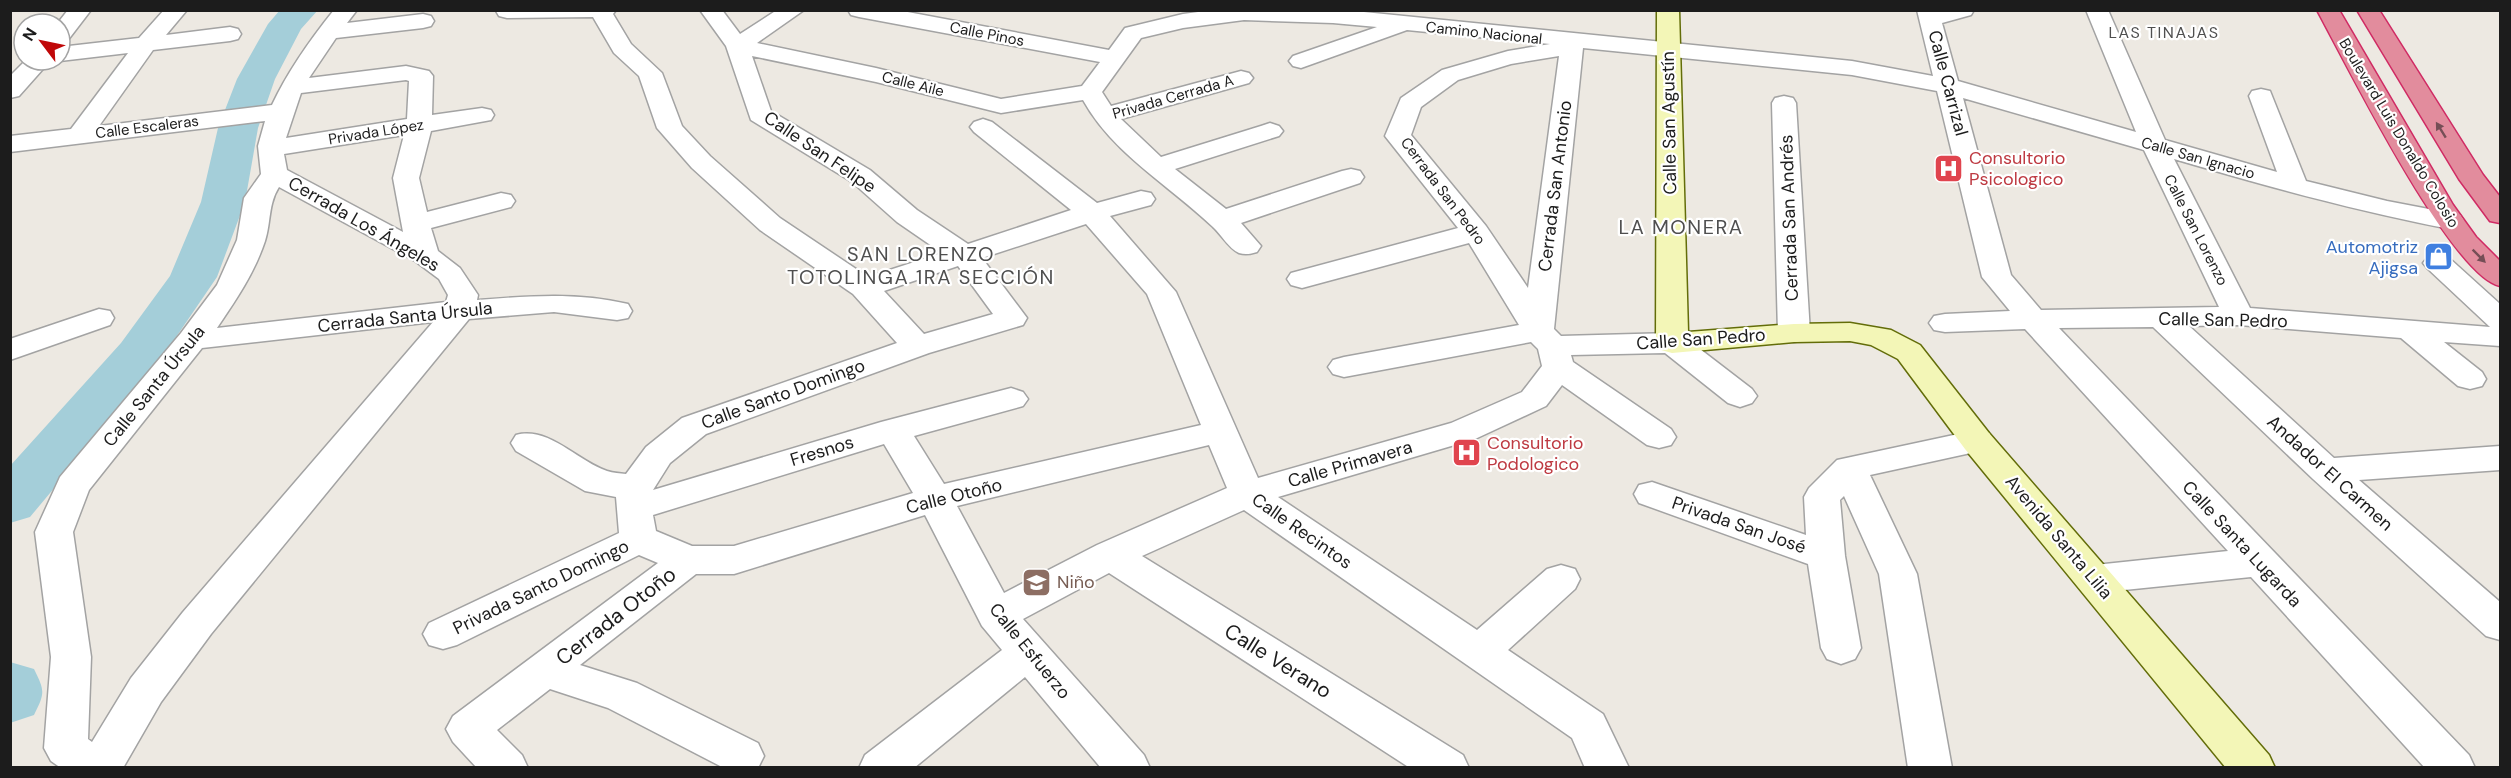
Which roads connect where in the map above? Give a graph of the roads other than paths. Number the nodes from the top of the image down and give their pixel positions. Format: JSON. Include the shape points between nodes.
{"nodes":[{"id":1,"x":176,"y":10,"type":"edge"},
{"id":2,"x":346,"y":10,"type":"edge"},
{"id":3,"x":711,"y":10,"type":"edge"},
{"id":4,"x":793,"y":10,"type":"edge"},
{"id":5,"x":859,"y":10,"type":"edge"},
{"id":6,"x":1668,"y":10,"type":"edge"},
{"id":7,"x":1963,"y":10,"type":"edge"},
{"id":8,"x":2097,"y":10,"type":"edge"},
{"id":9,"x":2328,"y":10,"type":"edge"},
{"id":10,"x":2368,"y":10,"type":"edge"},
{"id":11,"x":507,"y":11,"type":"edge"},
{"id":12,"x":603,"y":11,"type":"edge"},
{"id":13,"x":1930,"y":15,"type":"edge"},
{"id":14,"x":1408,"y":18,"type":"edge"},
{"id":15,"x":328,"y":32,"type":"junction"},
{"id":16,"x":230,"y":34,"type":"dead end"},
{"id":17,"x":146,"y":44,"type":"junction"},
{"id":18,"x":1572,"y":45,"type":"junction"},
{"id":19,"x":737,"y":46,"type":"junction"},
{"id":20,"x":1667,"y":50,"type":"junction"},
{"id":21,"x":72,"y":53,"type":"edge"},
{"id":22,"x":1115,"y":58,"type":"junction"},
{"id":23,"x":1300,"y":61,"type":"dead end"},
{"id":24,"x":28,"y":72,"type":"edge"},
{"id":25,"x":1241,"y":78,"type":"dead end"},
{"id":26,"x":354,"y":79,"type":"junction"},
{"id":27,"x":1779,"y":82,"type":"junction"},
{"id":28,"x":1949,"y":86,"type":"junction"},
{"id":29,"x":291,"y":87,"type":"junction"},
{"id":30,"x":10,"y":91,"type":"edge"},
{"id":31,"x":1090,"y":92,"type":"junction"},
{"id":32,"x":2261,"y":96,"type":"dead end"},
{"id":33,"x":283,"y":111,"type":"junction"},
{"id":34,"x":482,"y":115,"type":"dead end"},
{"id":35,"x":1104,"y":117,"type":"junction"},
{"id":36,"x":419,"y":126,"type":"junction"},
{"id":37,"x":982,"y":127,"type":"dead end"},
{"id":38,"x":1270,"y":131,"type":"dead end"},
{"id":39,"x":79,"y":136,"type":"junction"},
{"id":40,"x":10,"y":144,"type":"edge"},
{"id":41,"x":2154,"y":145,"type":"junction"},
{"id":42,"x":273,"y":161,"type":"junction"},
{"id":43,"x":1156,"y":167,"type":"junction"},
{"id":44,"x":1351,"y":177,"type":"dead end"},
{"id":45,"x":2295,"y":186,"type":"junction"},
{"id":46,"x":1141,"y":199,"type":"dead end"},
{"id":47,"x":501,"y":201,"type":"dead end"},
{"id":48,"x":1092,"y":213,"type":"junction"},
{"id":49,"x":2500,"y":215,"type":"edge"},
{"id":50,"x":1222,"y":220,"type":"junction"},
{"id":51,"x":2450,"y":220,"type":"junction"},
{"id":52,"x":415,"y":224,"type":"junction"},
{"id":53,"x":1476,"y":232,"type":"junction"},
{"id":54,"x":1247,"y":246,"type":"dead end"},
{"id":55,"x":964,"y":254,"type":"junction"},
{"id":56,"x":425,"y":255,"type":"junction"},
{"id":57,"x":2438,"y":263,"type":"dead end"},
{"id":58,"x":2500,"y":277,"type":"edge"},
{"id":59,"x":1302,"y":279,"type":"dead end"},
{"id":60,"x":864,"y":288,"type":"junction"},
{"id":61,"x":460,"y":310,"type":"junction"},
{"id":62,"x":617,"y":311,"type":"dead end"},
{"id":63,"x":2239,"y":316,"type":"junction"},
{"id":64,"x":99,"y":318,"type":"dead end"},
{"id":65,"x":1012,"y":318,"type":"joint"},
{"id":66,"x":2162,"y":318,"type":"junction"},
{"id":67,"x":2033,"y":319,"type":"junction"},
{"id":68,"x":2500,"y":320,"type":"edge"},
{"id":69,"x":1945,"y":323,"type":"dead end"},
{"id":70,"x":2410,"y":330,"type":"junction"},
{"id":71,"x":1850,"y":332,"type":"joint"},
{"id":72,"x":1794,"y":333,"type":"junction"},
{"id":73,"x":2500,"y":337,"type":"edge"},
{"id":74,"x":192,"y":340,"type":"junction"},
{"id":75,"x":1672,"y":343,"type":"junction"},
{"id":76,"x":918,"y":346,"type":"junction"},
{"id":77,"x":1550,"y":348,"type":"junction"},
{"id":78,"x":10,"y":350,"type":"edge"},
{"id":79,"x":1344,"y":367,"type":"dead end"},
{"id":80,"x":2470,"y":379,"type":"dead end"},
{"id":81,"x":1740,"y":396,"type":"dead end"},
{"id":82,"x":1011,"y":399,"type":"dead end"},
{"id":83,"x":893,"y":430,"type":"junction"},
{"id":84,"x":1222,"y":431,"type":"junction"},
{"id":85,"x":1659,"y":437,"type":"dead end"},
{"id":86,"x":1977,"y":441,"type":"junction"},
{"id":87,"x":528,"y":443,"type":"dead end"},
{"id":88,"x":2500,"y":458,"type":"edge"},
{"id":89,"x":1849,"y":468,"type":"junction"},
{"id":90,"x":2326,"y":471,"type":"junction"},
{"id":91,"x":1248,"y":494,"type":"junction"},
{"id":92,"x":1652,"y":494,"type":"dead end"},
{"id":93,"x":935,"y":499,"type":"junction"},
{"id":94,"x":636,"y":512,"type":"junction"},
{"id":95,"x":1110,"y":555,"type":"junction"},
{"id":96,"x":1826,"y":555,"type":"junction"},
{"id":97,"x":688,"y":560,"type":"junction"},
{"id":98,"x":2258,"y":562,"type":"junction"},
{"id":99,"x":1561,"y":579,"type":"dead end"},
{"id":100,"x":2095,"y":579,"type":"junction"},
{"id":101,"x":996,"y":615,"type":"junction"},
{"id":102,"x":2500,"y":626,"type":"edge"},
{"id":103,"x":443,"y":634,"type":"dead end"},
{"id":104,"x":1841,"y":648,"type":"dead end"},
{"id":105,"x":1028,"y":652,"type":"junction"},
{"id":106,"x":1479,"y":652,"type":"junction"},
{"id":107,"x":544,"y":671,"type":"junction"},
{"id":108,"x":742,"y":756,"type":"dead end"},
{"id":109,"x":99,"y":768,"type":"edge"},
{"id":110,"x":506,"y":768,"type":"edge"},
{"id":111,"x":881,"y":768,"type":"edge"},
{"id":112,"x":1128,"y":768,"type":"edge"},
{"id":113,"x":1447,"y":768,"type":"edge"},
{"id":114,"x":1607,"y":768,"type":"edge"},
{"id":115,"x":1930,"y":768,"type":"edge"},
{"id":116,"x":2253,"y":768,"type":"edge"},
{"id":117,"x":2453,"y":768,"type":"edge"}],
"edges":[{"from":1,"to":17,"type":"street"},
{"from":2,"to":15,"type":"street","name":"Calle Santa Úrsula"},
{"from":3,"to":19,"type":"street","name":"Calle San Felipe"},
{"from":4,"to":19,"type":"street"},
{"from":5,"to":22,"type":"street","name":"Calle Pinos"},
{"from":6,"to":20,"type":"street","name":"Calle San Agustín"},
{"from":7,"to":13,"type":"street"},
{"from":8,"to":41,"type":"street","name":"Calle San Lorenzo"},
{"from":9,"to":51,"type":"highway","name":"Boulevard Luis Donaldo Colosio"},
{"from":49,"to":10,"type":"highway","one_way":true,"via":[[2472,179]]},
{"from":11,"to":12,"type":"street"},
{"from":12,"to":60,"type":"street","via":[[622,48],[650,73],[670,128],[701,162],[770,224]]},
{"from":13,"to":28,"type":"street","name":"Calle Carrizal"},
{"from":14,"to":18,"type":"street","name":"Camino Nacional"},
{"from":14,"to":22,"type":"street","name":"Camino Nacional","via":[[1244,13],[1127,25]]},
{"from":14,"to":23,"type":"street"},
{"from":15,"to":26,"type":"street","via":[[414,22]]},
{"from":15,"to":29,"type":"street","name":"Calle Santa Úrsula"},
{"from":16,"to":17,"type":"street"},
{"from":17,"to":21,"type":"street"},
{"from":17,"to":39,"type":"street"},
{"from":18,"to":20,"type":"street","name":"Camino Nacional"},
{"from":18,"to":53,"type":"street","name":"Cerrada San Pedro","via":[[1450,75],[1410,103],[1398,136]]},
{"from":18,"to":77,"type":"street","name":"Cerrada San Antonio"},
{"from":19,"to":31,"type":"street","name":"Calle Aile","via":[[1000,106]]},
{"from":19,"to":55,"type":"street","name":"Calle San Felipe","via":[[760,115],[861,176],[908,216]]},
{"from":20,"to":27,"type":"street","name":"Camino Nacional"},
{"from":20,"to":75,"type":"street","name":"Calle San Agustín"},
{"from":22,"to":31,"type":"street","name":"Camino Nacional"},
{"from":24,"to":30,"type":"street"},
{"from":25,"to":35,"type":"street","name":"Privada Cerrada A"},
{"from":26,"to":29,"type":"street"},
{"from":26,"to":36,"type":"street","via":[[406,73],[421,76]]},
{"from":27,"to":28,"type":"street","name":"Camino Nacional","via":[[1852,68]]},
{"from":27,"to":72,"type":"street","name":"Cerrada San Andrés"},
{"from":28,"to":41,"type":"street","name":"Calle San Ignacio"},
{"from":28,"to":67,"type":"street","name":"Calle Carrizal","via":[[1997,277]]},
{"from":29,"to":33,"type":"street","name":"Calle Santa Úrsula"},
{"from":31,"to":35,"type":"street"},
{"from":32,"to":45,"type":"street"},
{"from":33,"to":39,"type":"street","name":"Calle Escaleras"},
{"from":33,"to":42,"type":"street","name":"Calle Santa Úrsula"},
{"from":34,"to":36,"type":"street","name":"Privada López"},
{"from":35,"to":43,"type":"street"},
{"from":36,"to":42,"type":"street","name":"Privada López"},
{"from":36,"to":52,"type":"street","via":[[405,178]]},
{"from":37,"to":48,"type":"street","name":"Calle Recintos"},
{"from":38,"to":43,"type":"street"},
{"from":39,"to":40,"type":"street","name":"Calle Escaleras"},
{"from":41,"to":45,"type":"street","name":"Calle San Ignacio"},
{"from":41,"to":63,"type":"street","name":"Calle San Lorenzo"},
{"from":42,"to":56,"type":"street","name":"Cerrada Los Ángeles"},
{"from":42,"to":74,"type":"street","name":"Calle Santa Úrsula","via":[[258,198],[251,240],[231,286]]},
{"from":43,"to":50,"type":"street"},
{"from":44,"to":50,"type":"street"},
{"from":45,"to":51,"type":"street","name":"Calle San Ignacio"},
{"from":46,"to":48,"type":"street"},
{"from":47,"to":52,"type":"street"},
{"from":48,"to":55,"type":"street"},
{"from":48,"to":84,"type":"street","name":"Calle Recintos","via":[[1161,292]]},
{"from":50,"to":54,"type":"street"},
{"from":51,"to":58,"type":"highway","name":"Boulevard Luis Donaldo Colosio","one_way":true,"via":[[2466,243]]},
{"from":52,"to":56,"type":"street"},
{"from":53,"to":59,"type":"street"},
{"from":53,"to":77,"type":"street","name":"Cerrada San Pedro"},
{"from":55,"to":60,"type":"street"},
{"from":55,"to":65,"type":"street","name":"Calle San Felipe"},
{"from":56,"to":61,"type":"street","name":"Cerrada Los Ángeles","via":[[450,274],[463,295]]},
{"from":57,"to":68,"type":"street"},
{"from":60,"to":76,"type":"street"},
{"from":61,"to":62,"type":"street","name":"Cerrada Santa Úrsula","via":[[554,303]]},
{"from":61,"to":74,"type":"street","name":"Cerrada Santa Úrsula"},
{"from":61,"to":109,"type":"street","name":"Calle Santa Úrsula","via":[[197,623],[146,690]]},
{"from":63,"to":66,"type":"street","name":"Calle San Pedro"},
{"from":63,"to":70,"type":"street","name":"Calle San Pedro"},
{"from":64,"to":78,"type":"street"},
{"from":65,"to":76,"type":"street","name":"Calle Santo Domingo"},
{"from":66,"to":67,"type":"street","name":"Calle San Pedro"},
{"from":66,"to":90,"type":"street","name":"Andador El Carmen"},
{"from":67,"to":69,"type":"street","name":"Calle San Pedro"},
{"from":67,"to":98,"type":"street","name":"Calle Santa Lugarda"},
{"from":70,"to":73,"type":"street","name":"Calle San Pedro"},
{"from":70,"to":80,"type":"street"},
{"from":71,"to":72,"type":"street","name":"Calle San Pedro"},
{"from":71,"to":86,"type":"street","name":"Avenida Santa Lilia","via":[[1880,337],[1909,352]]},
{"from":72,"to":75,"type":"street","name":"Calle San Pedro"},
{"from":74,"to":109,"type":"street","name":"Calle Santa Úrsula","via":[[73,486],[54,532],[71,657],[66,748]]},
{"from":75,"to":77,"type":"street","name":"Calle San Pedro"},
{"from":75,"to":81,"type":"street"},
{"from":76,"to":94,"type":"street","name":"Calle Santo Domingo","via":[[694,426],[658,455]]},
{"from":77,"to":79,"type":"street","name":"Calle San Pedro"},
{"from":77,"to":85,"type":"street"},
{"from":77,"to":91,"type":"street","name":"Calle Primavera","via":[[1534,399],[1463,431]]},
{"from":82,"to":83,"type":"street","name":"Fresnos"},
{"from":83,"to":93,"type":"street","name":"Calle Esfuerzo"},
{"from":83,"to":94,"type":"street","name":"Fresnos"},
{"from":84,"to":91,"type":"street","name":"Calle Recintos"},
{"from":84,"to":93,"type":"street","name":"Calle Otoño"},
{"from":86,"to":89,"type":"street"},
{"from":86,"to":100,"type":"street","name":"Avenida Santa Lilia"},
{"from":87,"to":94,"type":"street","via":[[598,482]]},
{"from":88,"to":90,"type":"street"},
{"from":89,"to":96,"type":"street","name":"Privada San José","via":[[1822,497]]},
{"from":89,"to":115,"type":"street","via":[[1898,573]]},
{"from":90,"to":102,"type":"street","name":"Andador El Carmen"},
{"from":91,"to":95,"type":"street","name":"Calle Primavera"},
{"from":91,"to":106,"type":"street","name":"Calle Recintos"},
{"from":92,"to":96,"type":"street","name":"Privada San José"},
{"from":93,"to":97,"type":"street","name":"Calle Otoño","via":[[734,560]]},
{"from":93,"to":101,"type":"street","name":"Calle Esfuerzo"},
{"from":94,"to":97,"type":"street"},
{"from":94,"to":103,"type":"street","name":"Privada Santo Domingo"},
{"from":95,"to":101,"type":"street","name":"Calle Primavera"},
{"from":95,"to":113,"type":"street","name":"Calle Verano"},
{"from":96,"to":104,"type":"street","name":"Privada San José"},
{"from":97,"to":107,"type":"street","name":"Cerrada Otoño"},
{"from":98,"to":100,"type":"street"},
{"from":98,"to":117,"type":"street","name":"Calle Santa Lugarda"},
{"from":99,"to":106,"type":"street"},
{"from":100,"to":116,"type":"street","name":"Avenida Santa Lilia"},
{"from":101,"to":105,"type":"street","name":"Calle Esfuerzo"},
{"from":105,"to":111,"type":"street"},
{"from":105,"to":112,"type":"street","name":"Calle Esfuerzo"},
{"from":106,"to":114,"type":"street","name":"Calle Recintos","via":[[1588,726]]},
{"from":107,"to":108,"type":"street","name":"Cerrada Otoño","via":[[622,695]]},
{"from":107,"to":110,"type":"street","name":"Cerrada Otoño","via":[[468,729]]}]}
